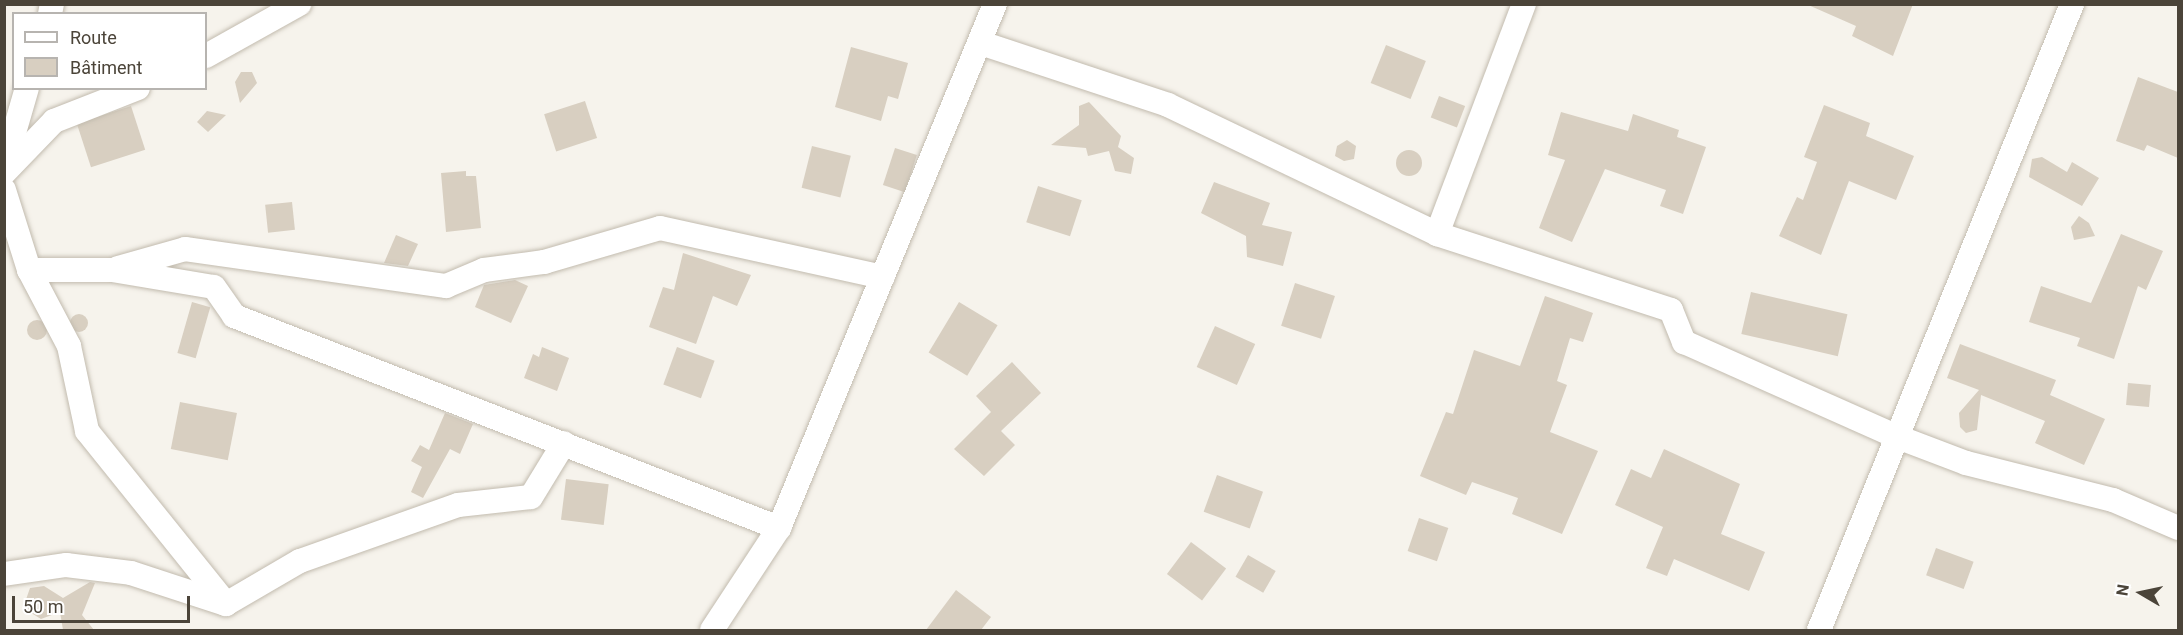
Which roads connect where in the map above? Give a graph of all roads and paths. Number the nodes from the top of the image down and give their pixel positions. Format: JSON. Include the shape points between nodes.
{"nodes":[{"id":1,"x":298,"y":4,"type":"edge"},
{"id":2,"x":995,"y":4,"type":"edge"},
{"id":3,"x":1524,"y":4,"type":"edge"},
{"id":4,"x":2072,"y":4,"type":"edge"},
{"id":5,"x":981,"y":43,"type":"junction"},
{"id":6,"x":207,"y":55,"type":"edge"},
{"id":7,"x":26,"y":90,"type":"edge"},
{"id":8,"x":133,"y":90,"type":"edge"},
{"id":9,"x":4,"y":165,"type":"edge"},
{"id":10,"x":4,"y":173,"type":"edge"},
{"id":11,"x":4,"y":190,"type":"edge"},
{"id":12,"x":1437,"y":234,"type":"junction"},
{"id":13,"x":28,"y":270,"type":"junction"},
{"id":14,"x":112,"y":270,"type":"junction"},
{"id":15,"x":883,"y":277,"type":"junction"},
{"id":16,"x":1895,"y":436,"type":"junction"},
{"id":17,"x":564,"y":444,"type":"junction"},
{"id":18,"x":778,"y":528,"type":"junction"},
{"id":19,"x":2178,"y":528,"type":"edge"},
{"id":20,"x":4,"y":574,"type":"edge"},
{"id":21,"x":226,"y":604,"type":"junction"},
{"id":22,"x":712,"y":630,"type":"edge"},
{"id":23,"x":1819,"y":630,"type":"edge"}],
"edges":[{"from":1,"to":6,"type":"street"},
{"from":2,"to":5,"type":"street"},
{"from":3,"to":12,"type":"street"},
{"from":4,"to":16,"type":"street"},
{"from":5,"to":12,"type":"street","via":[[1168,105]]},
{"from":5,"to":15,"type":"street"},
{"from":7,"to":9,"type":"street"},
{"from":8,"to":10,"type":"street","via":[[54,121]]},
{"from":11,"to":13,"type":"street"},
{"from":12,"to":16,"type":"street","via":[[1671,310],[1684,342]]},
{"from":13,"to":14,"type":"street"},
{"from":13,"to":21,"type":"street","via":[[69,346],[87,431]]},
{"from":14,"to":15,"type":"street","via":[[185,249],[446,286],[484,270],[544,262],[660,228]]},
{"from":14,"to":17,"type":"street","via":[[214,287],[234,316]]},
{"from":15,"to":18,"type":"street"},
{"from":16,"to":19,"type":"street","via":[[1966,463],[2113,500]]},
{"from":16,"to":23,"type":"street"},
{"from":17,"to":18,"type":"street"},
{"from":17,"to":21,"type":"street","via":[[531,497],[458,505],[300,561]]},
{"from":18,"to":22,"type":"street"},
{"from":20,"to":21,"type":"street","via":[[66,565],[131,573]]}]}
